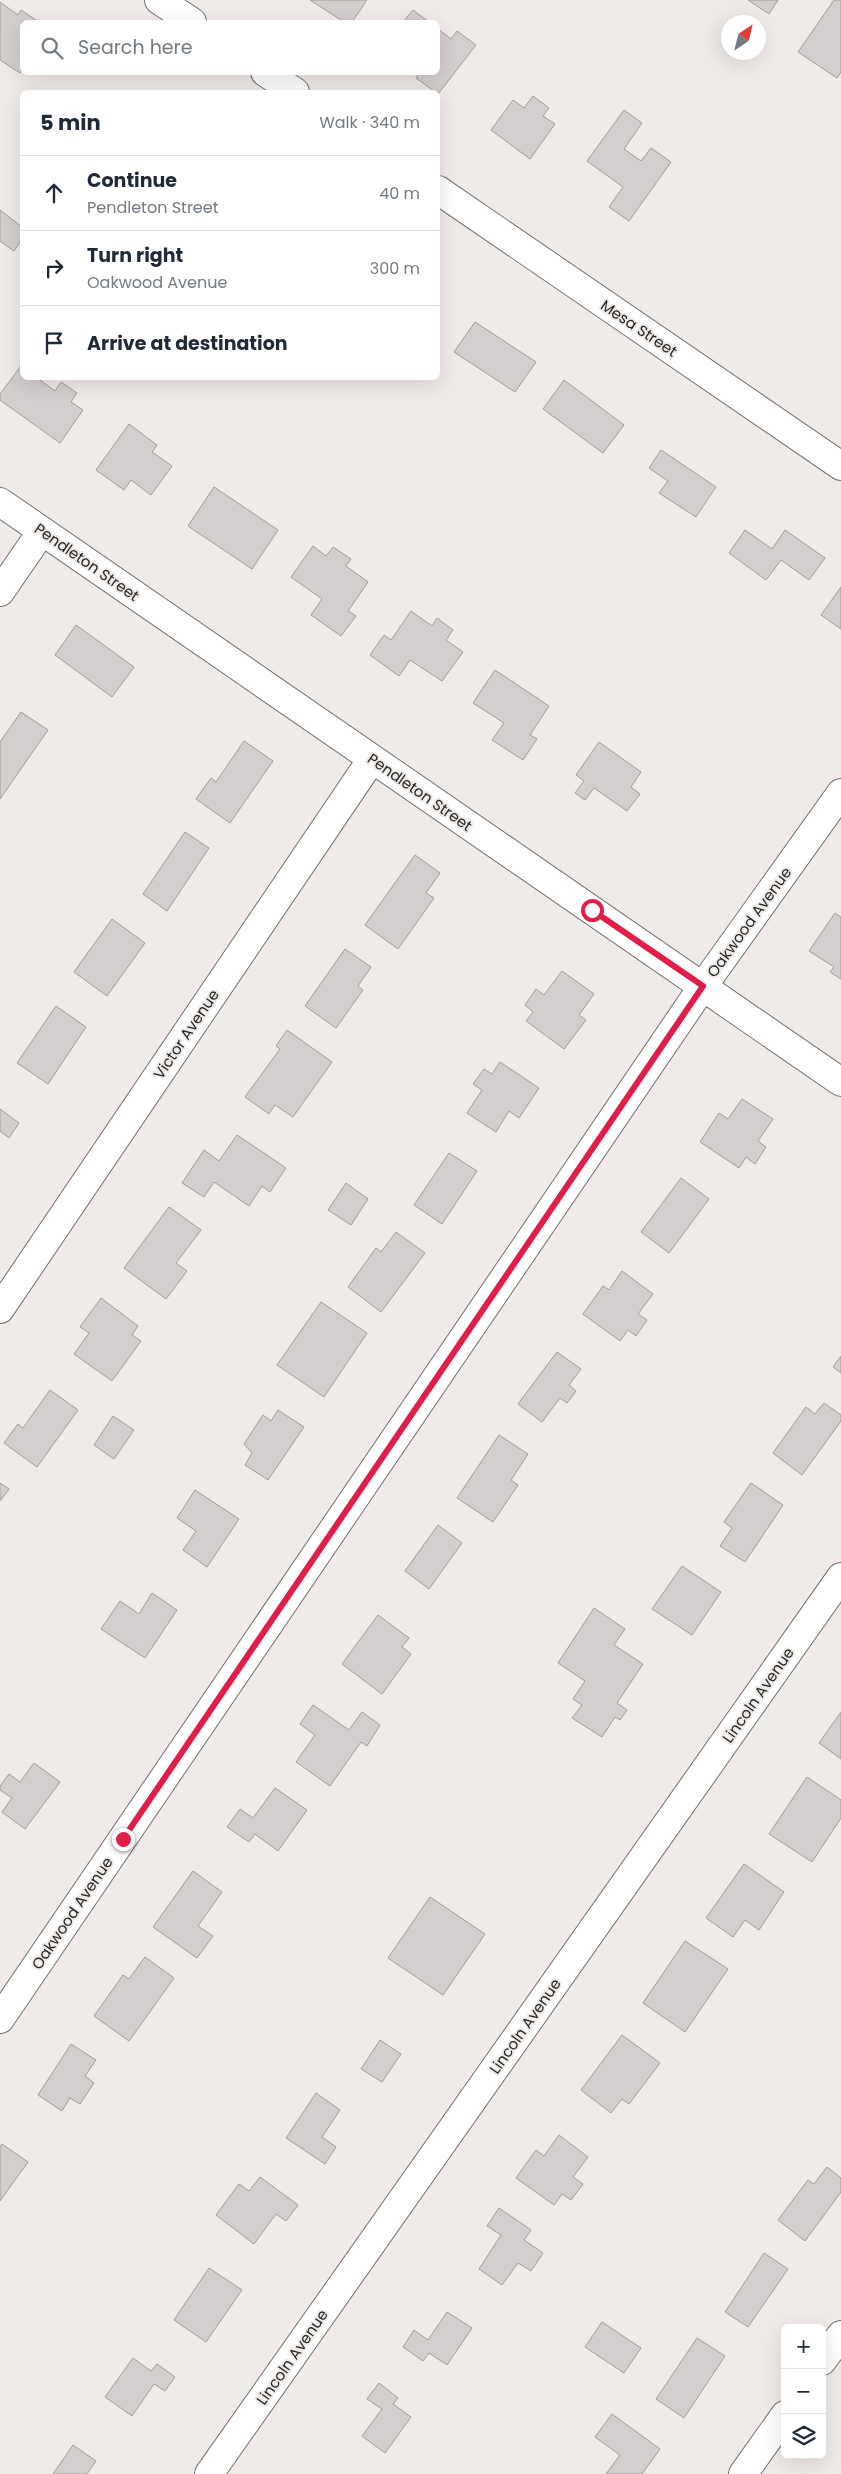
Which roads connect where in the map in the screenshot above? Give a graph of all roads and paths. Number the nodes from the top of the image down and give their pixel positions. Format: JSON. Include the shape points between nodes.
{"nodes":[{"id":1,"x":159,"y":0,"type":"edge"},
{"id":2,"x":189,"y":20,"type":"edge"},
{"id":3,"x":270,"y":75,"type":"edge"},
{"id":4,"x":292,"y":90,"type":"edge"},
{"id":5,"x":440,"y":191,"type":"edge"},
{"id":6,"x":841,"y":466,"type":"edge"},
{"id":7,"x":0,"y":502,"type":"edge"},
{"id":8,"x":42,"y":531,"type":"junction"},
{"id":9,"x":0,"y":592,"type":"edge"},
{"id":10,"x":372,"y":759,"type":"junction"},
{"id":11,"x":841,"y":793,"type":"edge"},
{"id":12,"x":703,"y":986,"type":"junction"},
{"id":13,"x":841,"y":1082,"type":"edge"},
{"id":14,"x":0,"y":1309,"type":"edge"},
{"id":15,"x":841,"y":1577,"type":"edge"},
{"id":16,"x":0,"y":2020,"type":"edge"},
{"id":17,"x":841,"y":2335,"type":"edge"},
{"id":18,"x":826,"y":2356,"type":"edge"},
{"id":19,"x":781,"y":2421,"type":"edge"},
{"id":20,"x":209,"y":2474,"type":"edge"},
{"id":21,"x":743,"y":2474,"type":"edge"}],
"edges":[{"from":1,"to":2,"type":"street"},
{"from":3,"to":4,"type":"street"},
{"from":5,"to":6,"type":"street","name":"Mesa Street"},
{"from":7,"to":8,"type":"street","name":"Pendleton Street"},
{"from":8,"to":9,"type":"street"},
{"from":8,"to":10,"type":"street","name":"Pendleton Street"},
{"from":10,"to":12,"type":"street","name":"Pendleton Street"},
{"from":10,"to":14,"type":"street","name":"Victor Avenue"},
{"from":11,"to":12,"type":"street","name":"Oakwood Avenue"},
{"from":12,"to":13,"type":"street","name":"Pendleton Street"},
{"from":12,"to":16,"type":"street","name":"Oakwood Avenue"},
{"from":15,"to":20,"type":"street","name":"Lincoln Avenue"},
{"from":17,"to":18,"type":"street"},
{"from":19,"to":21,"type":"street"}]}
